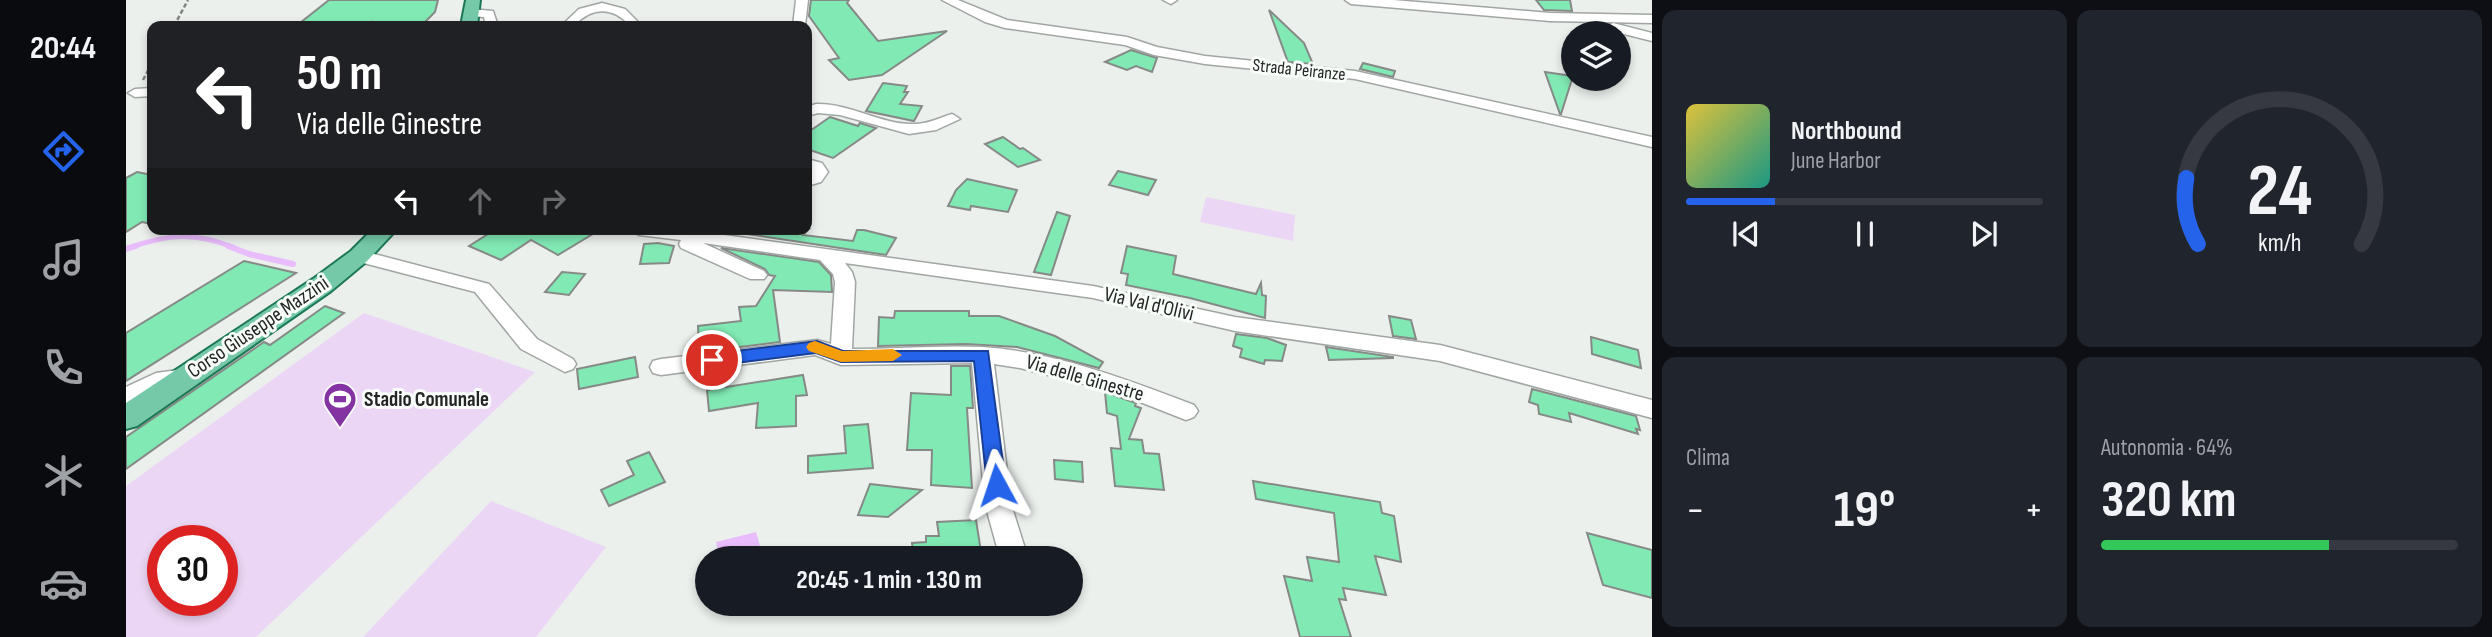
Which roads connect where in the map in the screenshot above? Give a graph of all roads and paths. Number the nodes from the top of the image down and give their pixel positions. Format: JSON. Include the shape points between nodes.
{"nodes":[{"id":1,"x":188,"y":0,"type":"edge"},
{"id":2,"x":802,"y":0,"type":"edge"},
{"id":3,"x":948,"y":0,"type":"edge"},
{"id":4,"x":1351,"y":0,"type":"edge"},
{"id":5,"x":1450,"y":0,"type":"edge"},
{"id":6,"x":471,"y":13,"type":"edge"},
{"id":7,"x":1588,"y":18,"type":"junction"},
{"id":8,"x":1652,"y":19,"type":"edge"},
{"id":9,"x":177,"y":21,"type":"edge"},
{"id":10,"x":491,"y":21,"type":"edge"},
{"id":11,"x":572,"y":21,"type":"edge"},
{"id":12,"x":633,"y":21,"type":"edge"},
{"id":13,"x":800,"y":21,"type":"edge"},
{"id":14,"x":1652,"y":37,"type":"edge"},
{"id":15,"x":147,"y":92,"type":"edge"},
{"id":16,"x":135,"y":93,"type":"dead end"},
{"id":17,"x":812,"y":108,"type":"edge"},
{"id":18,"x":952,"y":119,"type":"dead end"},
{"id":19,"x":1652,"y":142,"type":"edge"},
{"id":20,"x":812,"y":166,"type":"edge"},
{"id":21,"x":812,"y":179,"type":"edge"},
{"id":22,"x":380,"y":235,"type":"edge"},
{"id":23,"x":677,"y":235,"type":"edge"},
{"id":24,"x":684,"y":235,"type":"edge"},
{"id":25,"x":832,"y":255,"type":"junction"},
{"id":26,"x":359,"y":256,"type":"junction"},
{"id":27,"x":757,"y":275,"type":"dead end"},
{"id":28,"x":982,"y":355,"type":"junction"},
{"id":29,"x":841,"y":357,"type":"junction"},
{"id":30,"x":565,"y":364,"type":"dead end"},
{"id":31,"x":661,"y":367,"type":"dead end"},
{"id":32,"x":185,"y":377,"type":"junction"},
{"id":33,"x":126,"y":397,"type":"edge"},
{"id":34,"x":1652,"y":409,"type":"edge"},
{"id":35,"x":1186,"y":411,"type":"dead end"},
{"id":36,"x":126,"y":418,"type":"edge"},
{"id":37,"x":1010,"y":546,"type":"edge"}],
"edges":[{"from":1,"to":9,"type":"path"},
{"from":2,"to":13,"type":"street"},
{"from":3,"to":19,"type":"street","name":"Strada Peiranze","via":[[989,19],[1026,28],[1127,41],[1205,60],[1355,75]]},
{"from":4,"to":7,"type":"street"},
{"from":5,"to":7,"type":"street"},
{"from":6,"to":10,"type":"street","via":[[489,14]]},
{"from":7,"to":8,"type":"street"},
{"from":7,"to":14,"type":"street"},
{"from":11,"to":12,"type":"street","via":[[586,6],[598,3],[617,5]]},
{"from":15,"to":16,"type":"street"},
{"from":17,"to":18,"type":"street","via":[[913,130]]},
{"from":20,"to":21,"type":"street","via":[[820,172]]},
{"from":22,"to":26,"type":"main road","name":"Corso Giuseppe Mazzini"},
{"from":23,"to":27,"type":"street","via":[[682,242]]},
{"from":24,"to":25,"type":"street","name":"Via Val d'Olivi"},
{"from":25,"to":29,"type":"street","via":[[828,259],[842,272],[845,282]]},
{"from":25,"to":34,"type":"street","name":"Via Val d'Olivi","via":[[1093,292],[1235,324],[1440,354]]},
{"from":26,"to":30,"type":"street","via":[[482,288],[529,344]]},
{"from":26,"to":32,"type":"main road","name":"Corso Giuseppe Mazzini"},
{"from":28,"to":29,"type":"street","name":"Via delle Ginestre"},
{"from":28,"to":35,"type":"street","name":"Via delle Ginestre","via":[[1118,384]]},
{"from":28,"to":37,"type":"street","via":[[998,504]]},
{"from":29,"to":31,"type":"street","name":"Via delle Ginestre","via":[[817,347]]},
{"from":32,"to":33,"type":"street","via":[[164,380]]},
{"from":32,"to":36,"type":"main road","name":"Corso Giuseppe Mazzini"}]}
